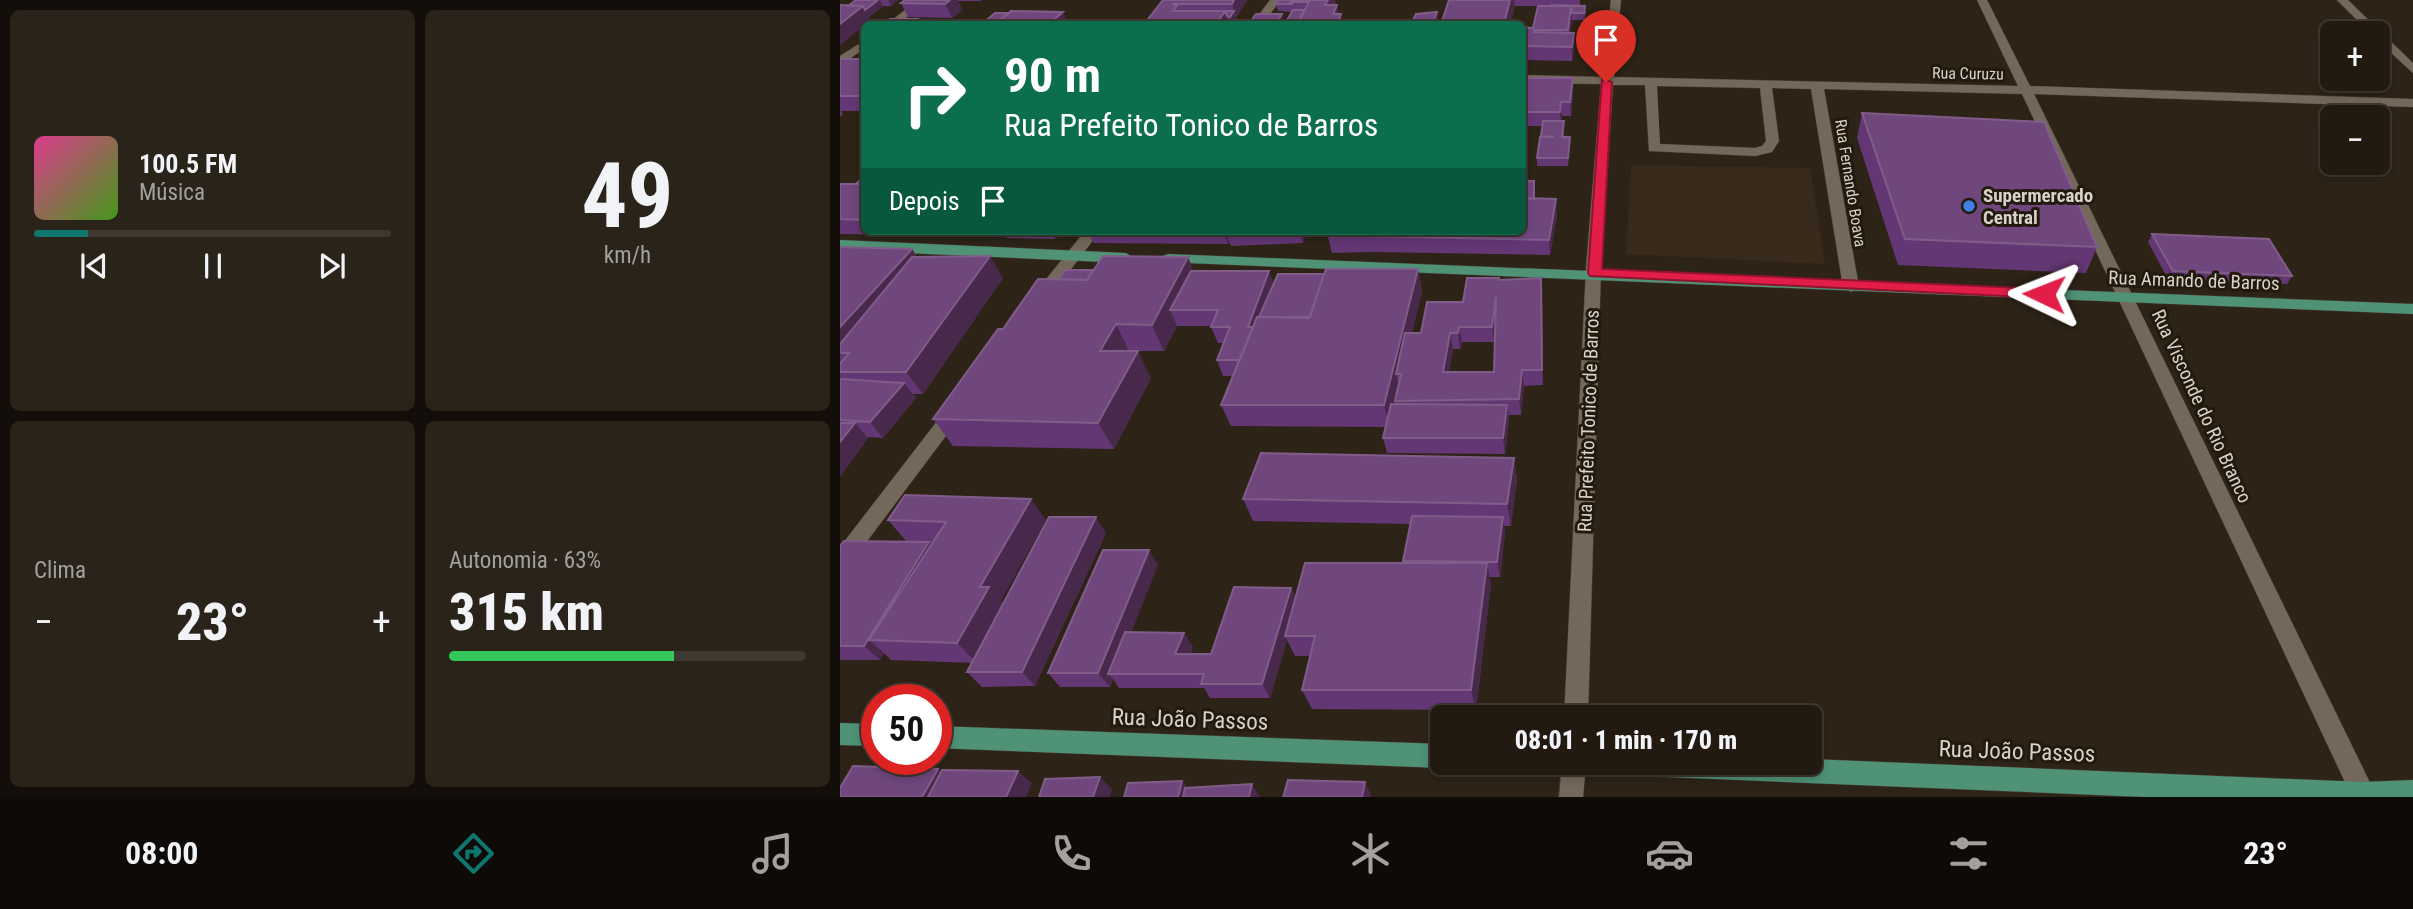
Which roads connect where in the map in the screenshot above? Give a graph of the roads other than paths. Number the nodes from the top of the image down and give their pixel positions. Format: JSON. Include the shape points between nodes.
{"nodes":[{"id":1,"x":925,"y":0,"type":"edge"},
{"id":2,"x":1276,"y":0,"type":"edge"},
{"id":3,"x":1616,"y":0,"type":"edge"},
{"id":4,"x":1982,"y":0,"type":"edge"},
{"id":5,"x":2342,"y":0,"type":"edge"},
{"id":6,"x":896,"y":21,"type":"edge"},
{"id":7,"x":1259,"y":21,"type":"edge"},
{"id":8,"x":2364,"y":21,"type":"edge"},
{"id":9,"x":861,"y":46,"type":"edge"},
{"id":10,"x":2390,"y":47,"type":"edge"},
{"id":11,"x":840,"y":62,"type":"edge"},
{"id":12,"x":861,"y":63,"type":"edge"},
{"id":13,"x":2413,"y":69,"type":"edge"},
{"id":14,"x":1526,"y":79,"type":"edge"},
{"id":15,"x":1606,"y":82,"type":"junction"},
{"id":16,"x":1651,"y":82,"type":"junction"},
{"id":17,"x":1766,"y":85,"type":"junction"},
{"id":18,"x":1817,"y":86,"type":"junction"},
{"id":19,"x":2027,"y":90,"type":"junction"},
{"id":20,"x":2413,"y":103,"type":"edge"},
{"id":21,"x":1090,"y":235,"type":"edge"},
{"id":22,"x":840,"y":245,"type":"edge"},
{"id":23,"x":1073,"y":256,"type":"junction"},
{"id":24,"x":1595,"y":273,"type":"junction"},
{"id":25,"x":1851,"y":287,"type":"junction"},
{"id":26,"x":2127,"y":297,"type":"junction"},
{"id":27,"x":2413,"y":309,"type":"edge"},
{"id":28,"x":1031,"y":311,"type":"edge"},
{"id":29,"x":965,"y":398,"type":"edge"},
{"id":30,"x":840,"y":562,"type":"edge"},
{"id":31,"x":1577,"y":705,"type":"edge"},
{"id":32,"x":840,"y":734,"type":"edge"},
{"id":33,"x":861,"y":735,"type":"edge"},
{"id":34,"x":952,"y":738,"type":"edge"},
{"id":35,"x":1430,"y":756,"type":"edge"},
{"id":36,"x":1822,"y":772,"type":"edge"},
{"id":37,"x":1573,"y":775,"type":"edge"},
{"id":38,"x":2413,"y":792,"type":"edge"},
{"id":39,"x":2364,"y":795,"type":"edge"},
{"id":40,"x":1571,"y":797,"type":"edge"}],
"edges":[{"from":1,"to":6,"type":"street"},
{"from":2,"to":7,"type":"street"},
{"from":3,"to":15,"type":"street","name":"Rua Prefeito Tonico de Barros"},
{"from":4,"to":19,"type":"street","name":"Rua Visconde do Rio Branco"},
{"from":5,"to":8,"type":"street"},
{"from":9,"to":11,"type":"street"},
{"from":10,"to":13,"type":"street"},
{"from":11,"to":12,"type":"street"},
{"from":14,"to":15,"type":"street","name":"Rua Curuzu"},
{"from":15,"to":16,"type":"street","name":"Rua Curuzu"},
{"from":15,"to":24,"type":"street","name":"Rua Prefeito Tonico de Barros"},
{"from":16,"to":17,"type":"street","name":"Rua Curuzu"},
{"from":16,"to":17,"type":"street","via":[[1654,148],[1755,152],[1767,149],[1773,141]]},
{"from":17,"to":18,"type":"street","name":"Rua Curuzu"},
{"from":18,"to":19,"type":"street","name":"Rua Curuzu"},
{"from":18,"to":25,"type":"street","name":"Rua Fernando Boava"},
{"from":19,"to":20,"type":"street","name":"Rua Curuzu"},
{"from":19,"to":26,"type":"street","name":"Rua Visconde do Rio Branco"},
{"from":21,"to":23,"type":"street"},
{"from":22,"to":23,"type":"main road","name":"Rua Amando de Barros"},
{"from":23,"to":24,"type":"main road","name":"Rua Amando de Barros"},
{"from":23,"to":28,"type":"street"},
{"from":24,"to":25,"type":"main road","name":"Rua Amando de Barros"},
{"from":24,"to":31,"type":"street","name":"Rua Prefeito Tonico de Barros"},
{"from":25,"to":26,"type":"main road","name":"Rua Amando de Barros"},
{"from":26,"to":27,"type":"main road","name":"Rua Amando de Barros"},
{"from":26,"to":39,"type":"street","name":"Rua Visconde do Rio Branco"},
{"from":29,"to":30,"type":"street"},
{"from":32,"to":33,"type":"main road"},
{"from":34,"to":35,"type":"main road","name":"Rua João Passos"},
{"from":36,"to":39,"type":"main road","name":"Rua João Passos"},
{"from":37,"to":40,"type":"street"},
{"from":38,"to":39,"type":"main road","name":"Rua João Passos"}]}
